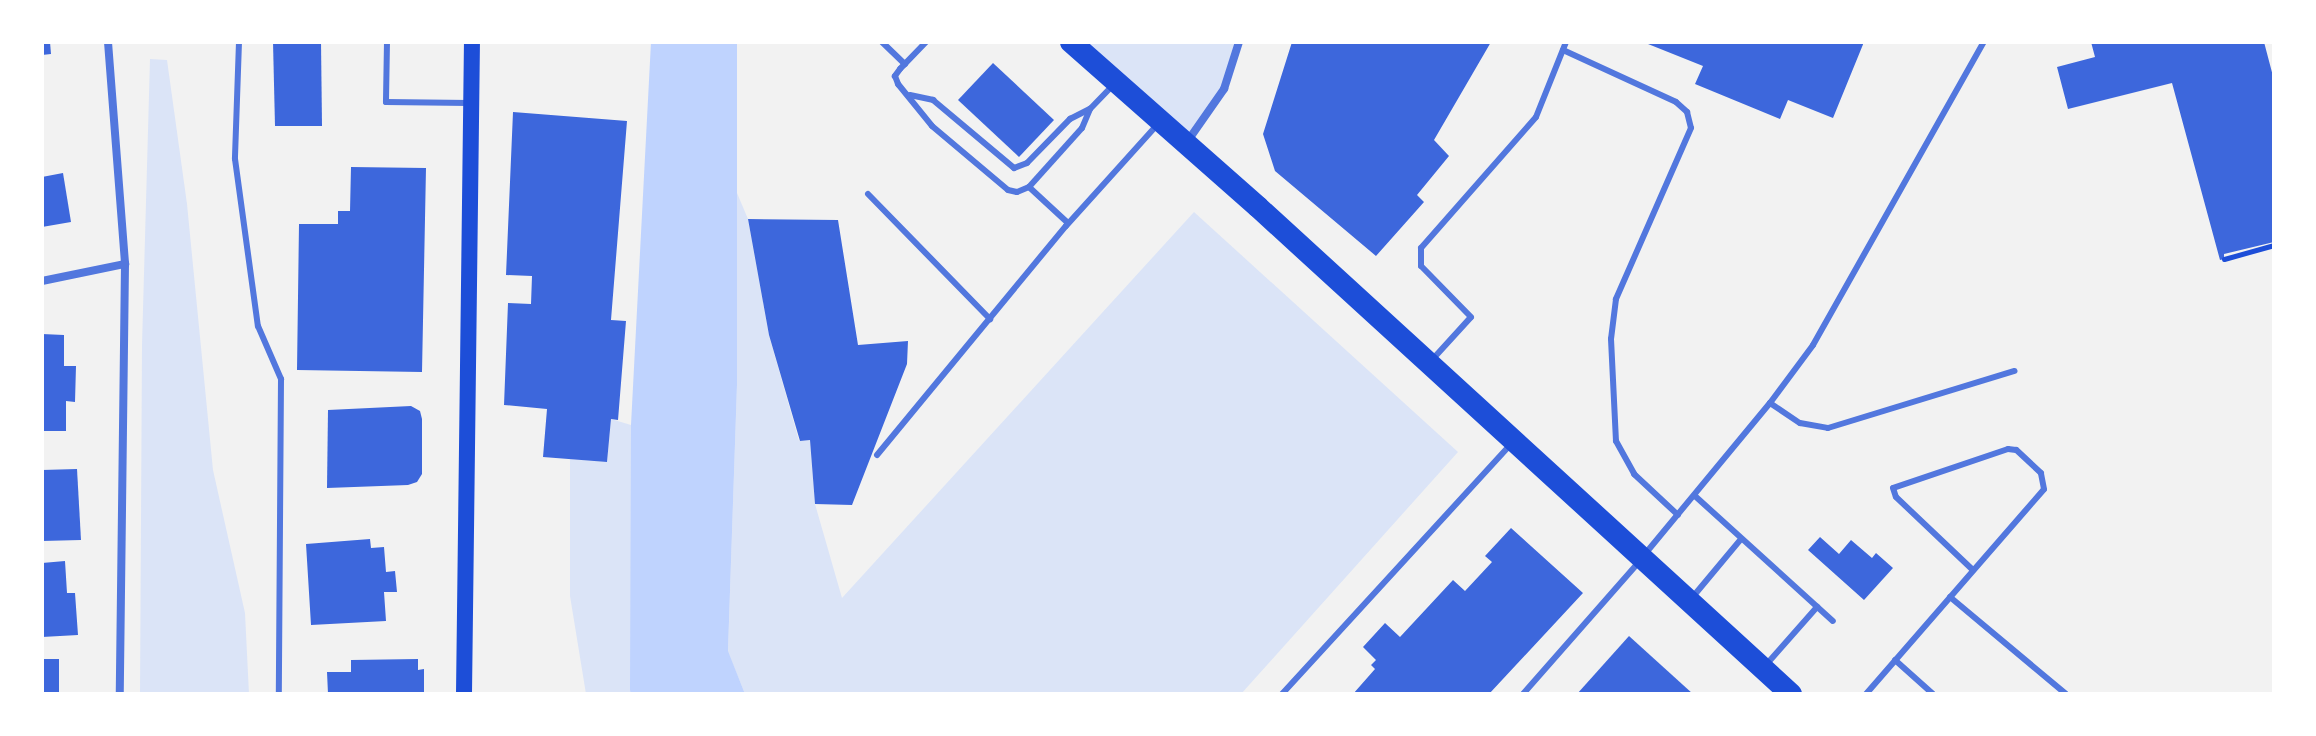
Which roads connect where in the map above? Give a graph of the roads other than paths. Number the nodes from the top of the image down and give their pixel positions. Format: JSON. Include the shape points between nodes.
{"nodes":[{"id":1,"x":108,"y":42,"type":"edge"},
{"id":2,"x":239,"y":42,"type":"edge"},
{"id":3,"x":387,"y":42,"type":"edge"},
{"id":4,"x":472,"y":42,"type":"edge"},
{"id":5,"x":882,"y":42,"type":"edge"},
{"id":6,"x":926,"y":42,"type":"edge"},
{"id":7,"x":1071,"y":42,"type":"edge"},
{"id":8,"x":1239,"y":42,"type":"edge"},
{"id":9,"x":1566,"y":42,"type":"edge"},
{"id":10,"x":1984,"y":42,"type":"edge"},
{"id":11,"x":1563,"y":50,"type":"junction"},
{"id":12,"x":905,"y":64,"type":"junction"},
{"id":13,"x":1116,"y":82,"type":"junction"},
{"id":14,"x":910,"y":95,"type":"junction"},
{"id":15,"x":472,"y":103,"type":"junction"},
{"id":16,"x":1090,"y":109,"type":"junction"},
{"id":17,"x":1160,"y":121,"type":"junction"},
{"id":18,"x":1187,"y":143,"type":"junction"},
{"id":19,"x":1029,"y":187,"type":"junction"},
{"id":20,"x":868,"y":194,"type":"dead end"},
{"id":21,"x":1068,"y":223,"type":"junction"},
{"id":22,"x":125,"y":264,"type":"junction"},
{"id":23,"x":42,"y":281,"type":"edge"},
{"id":24,"x":990,"y":319,"type":"junction"},
{"id":25,"x":1428,"y":364,"type":"junction"},
{"id":26,"x":2015,"y":371,"type":"dead end"},
{"id":27,"x":1770,"y":403,"type":"junction"},
{"id":28,"x":1513,"y":442,"type":"junction"},
{"id":29,"x":877,"y":455,"type":"dead end"},
{"id":30,"x":1695,"y":496,"type":"junction"},
{"id":31,"x":1678,"y":515,"type":"junction"},
{"id":32,"x":1741,"y":539,"type":"junction"},
{"id":33,"x":1642,"y":559,"type":"junction"},
{"id":34,"x":1973,"y":570,"type":"junction"},
{"id":35,"x":1950,"y":597,"type":"junction"},
{"id":36,"x":1689,"y":602,"type":"junction"},
{"id":37,"x":1817,"y":607,"type":"junction"},
{"id":38,"x":1833,"y":621,"type":"dead end"},
{"id":39,"x":1895,"y":660,"type":"junction"},
{"id":40,"x":1763,"y":669,"type":"junction"},
{"id":41,"x":120,"y":694,"type":"edge"},
{"id":42,"x":279,"y":694,"type":"edge"},
{"id":43,"x":464,"y":694,"type":"edge"},
{"id":44,"x":1282,"y":694,"type":"edge"},
{"id":45,"x":1523,"y":694,"type":"edge"},
{"id":46,"x":1791,"y":694,"type":"edge"},
{"id":47,"x":1866,"y":694,"type":"edge"},
{"id":48,"x":1933,"y":694,"type":"edge"},
{"id":49,"x":2066,"y":694,"type":"edge"}],
"edges":[{"from":1,"to":22,"type":"street"},
{"from":2,"to":42,"type":"lane","via":[[235,159],[258,326],[281,379]]},
{"from":3,"to":15,"type":"lane","via":[[386,102]]},
{"from":4,"to":15,"type":"main road"},
{"from":5,"to":12,"type":"lane"},
{"from":6,"to":12,"type":"lane"},
{"from":7,"to":13,"type":"highway"},
{"from":8,"to":18,"type":"street","via":[[1224,89]]},
{"from":9,"to":11,"type":"lane"},
{"from":10,"to":27,"type":"lane","via":[[1813,345]]},
{"from":11,"to":25,"type":"lane","via":[[1536,117],[1421,248],[1421,266],[1471,317]]},
{"from":11,"to":31,"type":"lane","via":[[1676,102],[1687,112],[1691,128],[1616,299],[1611,339],[1616,441],[1634,474]]},
{"from":12,"to":14,"type":"lane","via":[[895,76]]},
{"from":13,"to":16,"type":"lane"},
{"from":13,"to":17,"type":"highway"},
{"from":14,"to":16,"type":"lane","via":[[933,100],[1014,168],[1027,163],[1070,119]]},
{"from":14,"to":19,"type":"lane","via":[[932,126],[1000,185],[1017,192]]},
{"from":15,"to":43,"type":"main road"},
{"from":16,"to":19,"type":"lane","via":[[1082,128]]},
{"from":17,"to":18,"type":"highway"},
{"from":17,"to":21,"type":"lane"},
{"from":18,"to":25,"type":"highway"},
{"from":19,"to":21,"type":"lane"},
{"from":20,"to":24,"type":"lane"},
{"from":21,"to":24,"type":"lane"},
{"from":22,"to":23,"type":"street"},
{"from":22,"to":41,"type":"street"},
{"from":24,"to":29,"type":"lane"},
{"from":25,"to":28,"type":"highway"},
{"from":26,"to":27,"type":"lane","via":[[1828,428],[1800,423]]},
{"from":27,"to":30,"type":"lane"},
{"from":28,"to":33,"type":"highway"},
{"from":28,"to":44,"type":"lane"},
{"from":30,"to":31,"type":"lane"},
{"from":30,"to":32,"type":"lane"},
{"from":31,"to":33,"type":"lane"},
{"from":32,"to":36,"type":"lane"},
{"from":32,"to":37,"type":"lane"},
{"from":33,"to":36,"type":"highway"},
{"from":33,"to":45,"type":"lane"},
{"from":34,"to":34,"type":"lane","via":[[2044,489],[2041,473],[2016,450],[1893,488],[1896,497]]},
{"from":34,"to":35,"type":"lane"},
{"from":35,"to":39,"type":"lane"},
{"from":35,"to":49,"type":"lane"},
{"from":36,"to":40,"type":"highway"},
{"from":37,"to":38,"type":"lane"},
{"from":37,"to":40,"type":"lane"},
{"from":39,"to":47,"type":"lane"},
{"from":39,"to":48,"type":"lane"},
{"from":40,"to":46,"type":"highway"}]}
